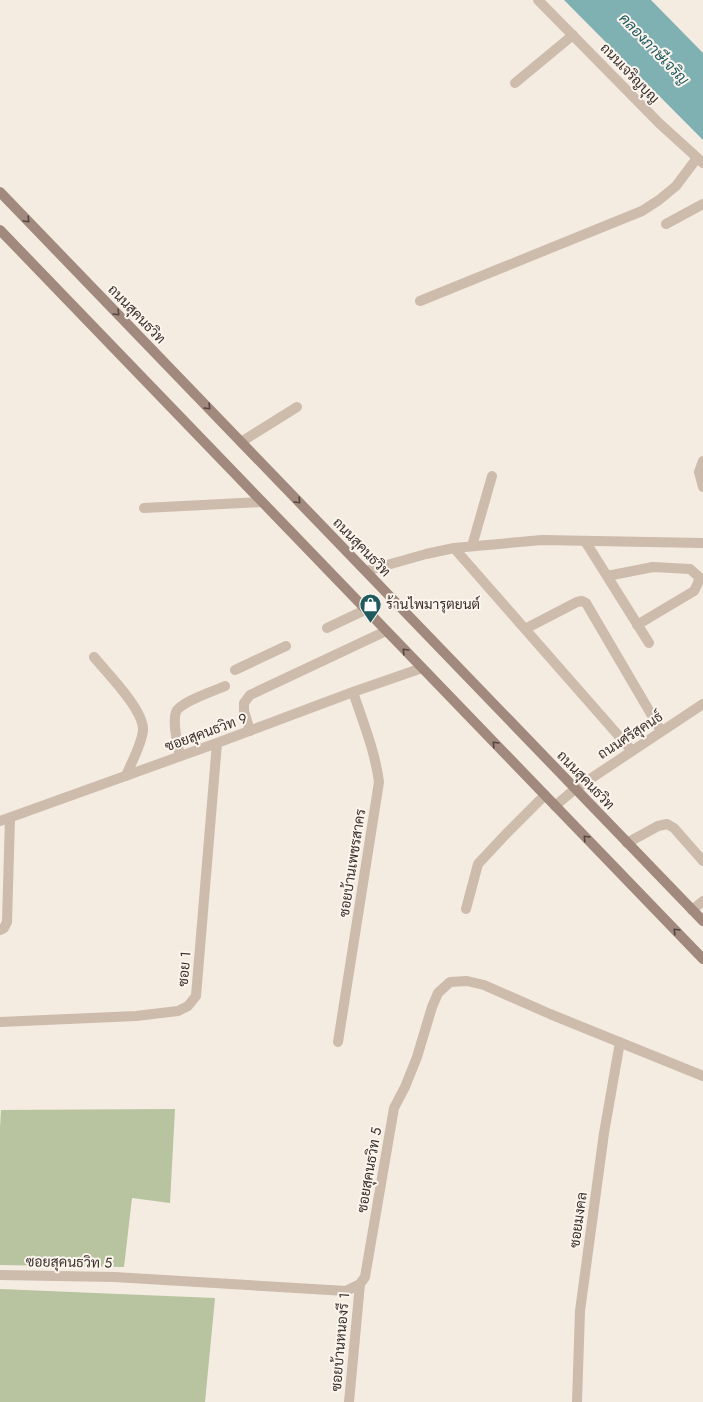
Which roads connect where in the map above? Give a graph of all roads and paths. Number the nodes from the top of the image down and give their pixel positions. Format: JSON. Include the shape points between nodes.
{"nodes":[{"id":1,"x":538,"y":0,"type":"edge"},
{"id":2,"x":573,"y":35,"type":"junction"},
{"id":3,"x":515,"y":83,"type":"dead end"},
{"id":4,"x":700,"y":161,"type":"edge"},
{"id":5,"x":0,"y":192,"type":"edge"},
{"id":6,"x":703,"y":204,"type":"edge"},
{"id":7,"x":666,"y":224,"type":"dead end"},
{"id":8,"x":0,"y":230,"type":"edge"},
{"id":9,"x":420,"y":301,"type":"dead end"},
{"id":10,"x":297,"y":407,"type":"dead end"},
{"id":11,"x":241,"y":442,"type":"junction"},
{"id":12,"x":703,"y":461,"type":"edge"},
{"id":13,"x":492,"y":476,"type":"dead end"},
{"id":14,"x":703,"y":488,"type":"edge"},
{"id":15,"x":262,"y":502,"type":"junction"},
{"id":16,"x":144,"y":508,"type":"dead end"},
{"id":17,"x":585,"y":541,"type":"junction"},
{"id":18,"x":703,"y":543,"type":"edge"},
{"id":19,"x":472,"y":546,"type":"junction"},
{"id":20,"x":454,"y":548,"type":"junction"},
{"id":21,"x":366,"y":571,"type":"junction"},
{"id":22,"x":607,"y":576,"type":"junction"},
{"id":23,"x":365,"y":610,"type":"junction"},
{"id":24,"x":637,"y":625,"type":"junction"},
{"id":25,"x":327,"y":628,"type":"dead end"},
{"id":26,"x":525,"y":629,"type":"junction"},
{"id":27,"x":386,"y":631,"type":"junction"},
{"id":28,"x":649,"y":643,"type":"dead end"},
{"id":29,"x":286,"y":646,"type":"dead end"},
{"id":30,"x":94,"y":657,"type":"dead end"},
{"id":31,"x":422,"y":668,"type":"junction"},
{"id":32,"x":235,"y":670,"type":"dead end"},
{"id":33,"x":225,"y":686,"type":"dead end"},
{"id":34,"x":353,"y":692,"type":"junction"},
{"id":35,"x":703,"y":704,"type":"edge"},
{"id":36,"x":250,"y":731,"type":"junction"},
{"id":37,"x":661,"y":731,"type":"junction"},
{"id":38,"x":217,"y":743,"type":"junction"},
{"id":39,"x":632,"y":751,"type":"junction"},
{"id":40,"x":180,"y":756,"type":"junction"},
{"id":41,"x":126,"y":776,"type":"junction"},
{"id":42,"x":575,"y":789,"type":"junction"},
{"id":43,"x":545,"y":795,"type":"junction"},
{"id":44,"x":555,"y":806,"type":"junction"},
{"id":45,"x":10,"y":818,"type":"junction"},
{"id":46,"x":0,"y":821,"type":"edge"},
{"id":47,"x":627,"y":843,"type":"junction"},
{"id":48,"x":703,"y":861,"type":"edge"},
{"id":49,"x":703,"y":901,"type":"edge"},
{"id":50,"x":466,"y":909,"type":"dead end"},
{"id":51,"x":692,"y":910,"type":"junction"},
{"id":52,"x":703,"y":921,"type":"edge"},
{"id":53,"x":0,"y":930,"type":"edge"},
{"id":54,"x":703,"y":959,"type":"edge"},
{"id":55,"x":0,"y":1022,"type":"edge"},
{"id":56,"x":338,"y":1042,"type":"dead end"},
{"id":57,"x":620,"y":1042,"type":"junction"},
{"id":58,"x":703,"y":1076,"type":"edge"},
{"id":59,"x":0,"y":1275,"type":"edge"},
{"id":60,"x":360,"y":1284,"type":"junction"},
{"id":61,"x":349,"y":1402,"type":"edge"},
{"id":62,"x":576,"y":1402,"type":"edge"}],
"edges":[{"from":1,"to":2,"type":"street","name":"ถนนเจริญบุญ"},
{"from":2,"to":3,"type":"street"},
{"from":2,"to":4,"type":"street","name":"ถนนเจริญบุญ"},
{"from":4,"to":9,"type":"street","via":[[676,186],[642,211]]},
{"from":5,"to":11,"type":"main road","name":"ถนนสุคนธวิท","one_way":true},
{"from":6,"to":7,"type":"street"},
{"from":8,"to":15,"type":"main road"},
{"from":10,"to":11,"type":"street"},
{"from":11,"to":21,"type":"main road","name":"ถนนสุคนธวิท","one_way":true},
{"from":12,"to":14,"type":"street","via":[[699,472]]},
{"from":13,"to":19,"type":"street"},
{"from":15,"to":16,"type":"street"},
{"from":15,"to":23,"type":"main road"},
{"from":17,"to":18,"type":"street"},
{"from":17,"to":19,"type":"street","via":[[542,540]]},
{"from":17,"to":22,"type":"street"},
{"from":19,"to":20,"type":"street"},
{"from":20,"to":21,"type":"street"},
{"from":20,"to":26,"type":"street"},
{"from":21,"to":42,"type":"main road","name":"ถนนสุคนธวิท"},
{"from":22,"to":24,"type":"street"},
{"from":22,"to":24,"type":"street","via":[[653,567],[690,569],[698,577],[694,591]]},
{"from":23,"to":25,"type":"street"},
{"from":23,"to":27,"type":"main road"},
{"from":24,"to":28,"type":"street"},
{"from":26,"to":37,"type":"street","via":[[582,600]]},
{"from":26,"to":39,"type":"street"},
{"from":31,"to":27,"type":"main road","one_way":true},
{"from":27,"to":36,"type":"street","via":[[250,695],[244,703]]},
{"from":29,"to":32,"type":"street"},
{"from":30,"to":41,"type":"street","via":[[135,706],[142,720],[143,730]]},
{"from":31,"to":34,"type":"street","name":"ซอยสุคนธวิท 9"},
{"from":43,"to":31,"type":"main road","one_way":true},
{"from":33,"to":40,"type":"street","via":[[181,705],[176,712]]},
{"from":34,"to":36,"type":"street","name":"ซอยสุคนธวิท 9"},
{"from":34,"to":56,"type":"street","name":"ซอยบ้านเพชรสาคร","via":[[373,749],[379,782]]},
{"from":35,"to":37,"type":"street","name":"ถนนศรีสุคนธ์"},
{"from":36,"to":38,"type":"street","name":"ซอยสุคนธวิท 9"},
{"from":37,"to":39,"type":"street","name":"ถนนศรีสุคนธ์"},
{"from":38,"to":40,"type":"street","name":"ซอยสุคนธวิท 9"},
{"from":38,"to":55,"type":"street","name":"ซอย 1","via":[[196,996],[188,1006],[178,1011],[136,1016]]},
{"from":39,"to":42,"type":"street","name":"ถนนศรีสุคนธ์"},
{"from":40,"to":41,"type":"street","name":"ซอยสุคนธวิท 9"},
{"from":41,"to":45,"type":"street","name":"ซอยสุคนธวิท 9"},
{"from":42,"to":44,"type":"street","name":"ถนนศรีสุคนธ์"},
{"from":42,"to":47,"type":"main road","name":"ถนนสุคนธวิท"},
{"from":43,"to":44,"type":"main road"},
{"from":43,"to":50,"type":"street","via":[[478,864]]},
{"from":54,"to":44,"type":"main road","one_way":true},
{"from":45,"to":46,"type":"street","name":"ซอยสุคนธวิท 9"},
{"from":45,"to":53,"type":"street","via":[[7,922]]},
{"from":47,"to":48,"type":"street","via":[[658,826],[667,824],[674,828]]},
{"from":47,"to":51,"type":"main road","name":"ถนนสุคนธวิท"},
{"from":49,"to":51,"type":"street"},
{"from":51,"to":52,"type":"main road","name":"ถนนสุคนธวิท"},
{"from":57,"to":58,"type":"street","name":"ซอยสุคนธวิท 5"},
{"from":57,"to":60,"type":"street","name":"ซอยสุคนธวิท 5","via":[[484,985],[466,981],[450,982],[438,993],[417,1057],[394,1108],[365,1277]]},
{"from":57,"to":62,"type":"street","name":"ซอยมงคล","via":[[604,1133],[580,1311]]},
{"from":59,"to":60,"type":"street","name":"ซอยสุคนธวิท 5","via":[[114,1277],[346,1291]]},
{"from":60,"to":61,"type":"street","name":"ซอยบ้านหนองรี 1"}]}
